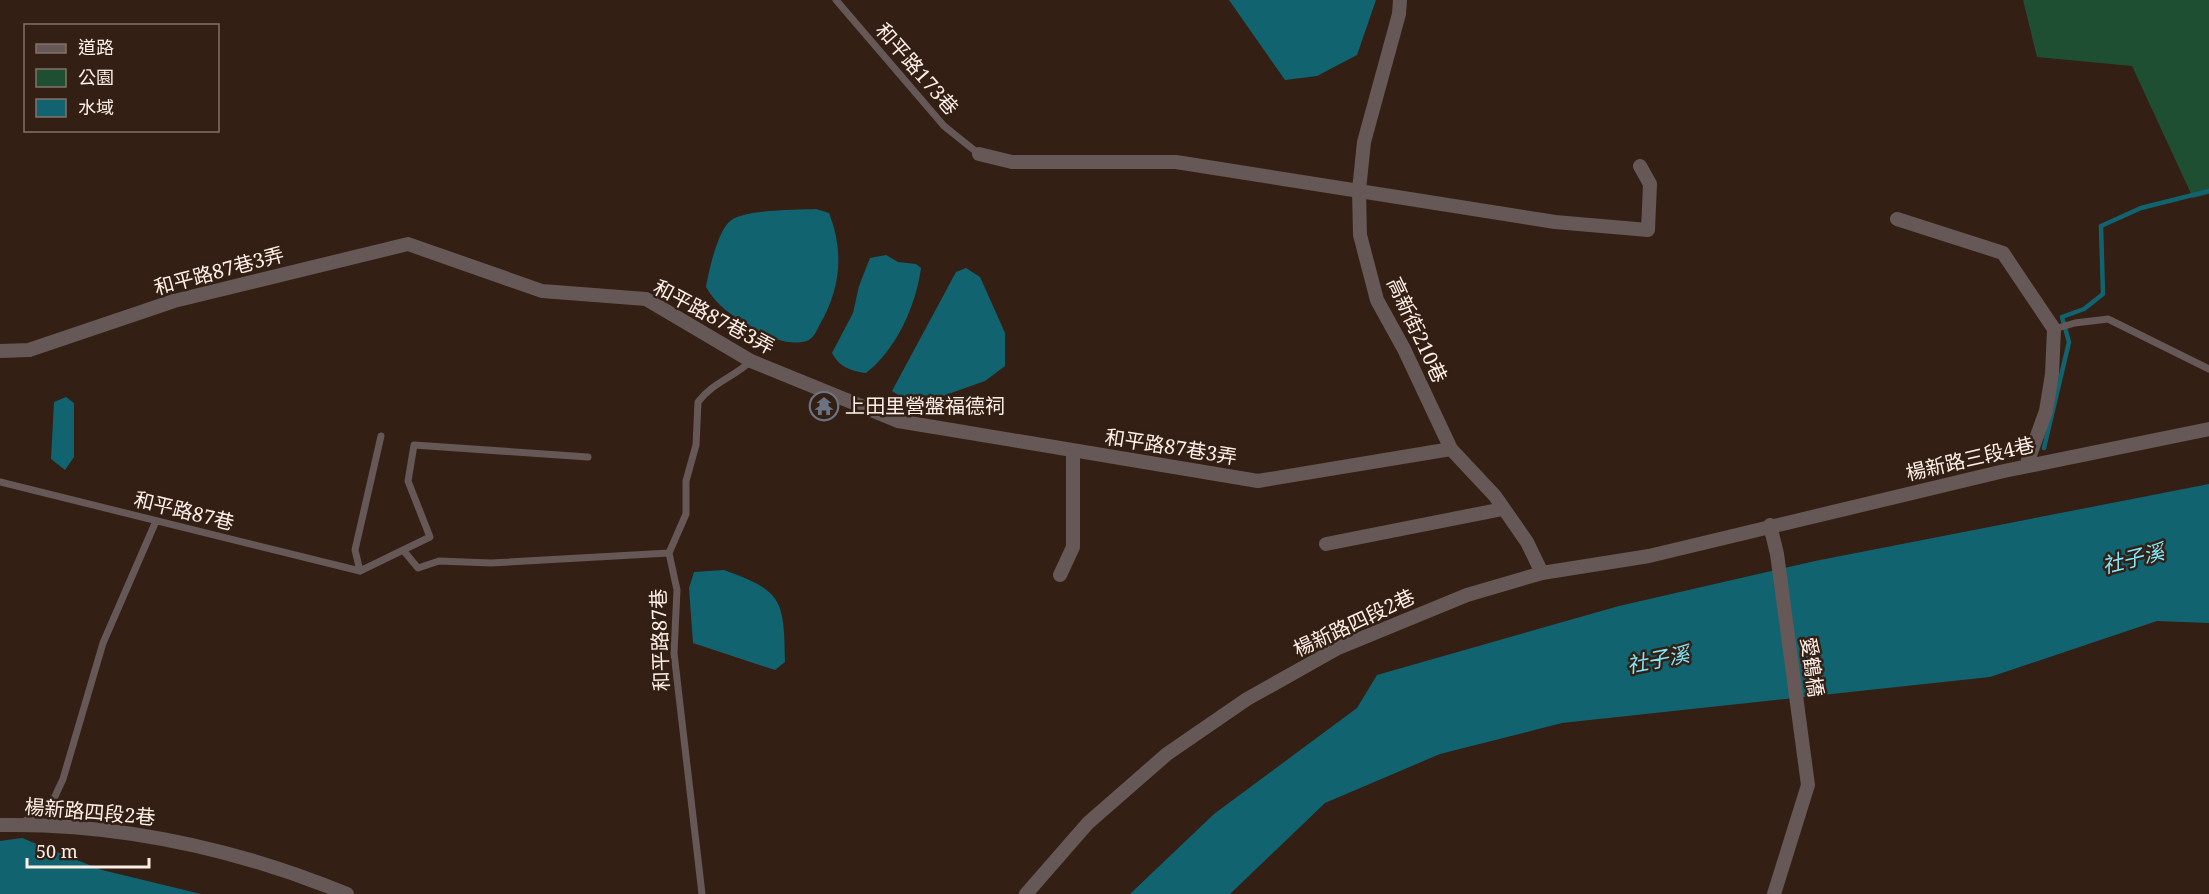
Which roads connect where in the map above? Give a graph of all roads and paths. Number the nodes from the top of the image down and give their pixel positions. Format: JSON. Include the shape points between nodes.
{"nodes":[{"id":1,"x":836,"y":0,"type":"edge"},
{"id":2,"x":1400,"y":0,"type":"edge"},
{"id":3,"x":979,"y":154,"type":"joint"},
{"id":4,"x":1640,"y":166,"type":"dead end"},
{"id":5,"x":1359,"y":190,"type":"junction"},
{"id":6,"x":1897,"y":219,"type":"dead end"},
{"id":7,"x":2054,"y":329,"type":"junction"},
{"id":8,"x":0,"y":351,"type":"edge"},
{"id":9,"x":751,"y":361,"type":"junction"},
{"id":10,"x":2209,"y":369,"type":"edge"},
{"id":11,"x":2209,"y":429,"type":"edge"},
{"id":12,"x":381,"y":436,"type":"dead end"},
{"id":13,"x":1451,"y":449,"type":"junction"},
{"id":14,"x":1072,"y":451,"type":"junction"},
{"id":15,"x":588,"y":457,"type":"dead end"},
{"id":16,"x":2026,"y":466,"type":"junction"},
{"id":17,"x":0,"y":482,"type":"edge"},
{"id":18,"x":1503,"y":509,"type":"junction"},
{"id":19,"x":156,"y":521,"type":"junction"},
{"id":20,"x":1770,"y":525,"type":"junction"},
{"id":21,"x":1326,"y":544,"type":"dead end"},
{"id":22,"x":403,"y":550,"type":"junction"},
{"id":23,"x":669,"y":553,"type":"junction"},
{"id":24,"x":360,"y":572,"type":"junction"},
{"id":25,"x":1542,"y":573,"type":"junction"},
{"id":26,"x":1060,"y":575,"type":"dead end"},
{"id":27,"x":19,"y":824,"type":"junction"},
{"id":28,"x":0,"y":825,"type":"edge"},
{"id":29,"x":347,"y":894,"type":"edge"},
{"id":30,"x":702,"y":894,"type":"edge"},
{"id":31,"x":1026,"y":894,"type":"edge"},
{"id":32,"x":1774,"y":894,"type":"edge"}],
"edges":[{"from":1,"to":3,"type":"lane","name":"和平路173巷","via":[[944,126]]},
{"from":2,"to":5,"type":"street","name":"高新街210巷","via":[[1364,142]]},
{"from":3,"to":5,"type":"street","via":[[1012,162],[1176,162]]},
{"from":4,"to":5,"type":"street","via":[[1650,184],[1648,230],[1555,222]]},
{"from":5,"to":13,"type":"street","name":"高新街210巷","via":[[1360,235],[1377,300]]},
{"from":6,"to":7,"type":"street","via":[[2003,253]]},
{"from":7,"to":10,"type":"lane","via":[[2108,319]]},
{"from":7,"to":16,"type":"street","via":[[2046,411]]},
{"from":8,"to":9,"type":"street","name":"和平路87巷3弄","via":[[29,350],[174,301],[408,244],[542,291],[646,299]]},
{"from":9,"to":14,"type":"street","name":"和平路87巷3弄","via":[[898,421]]},
{"from":9,"to":23,"type":"lane","via":[[711,388],[698,402],[696,445],[686,481],[686,514]]},
{"from":11,"to":16,"type":"street","name":"楊新路三段4巷"},
{"from":12,"to":24,"type":"lane","via":[[355,550]]},
{"from":13,"to":14,"type":"street","name":"和平路87巷3弄","via":[[1258,481]]},
{"from":13,"to":18,"type":"street","name":"高新街210巷"},
{"from":14,"to":26,"type":"street","via":[[1073,547]]},
{"from":15,"to":22,"type":"lane","via":[[414,445],[408,481],[430,537]]},
{"from":16,"to":20,"type":"street","name":"楊新路三段4巷"},
{"from":17,"to":19,"type":"lane","name":"和平路87巷"},
{"from":18,"to":21,"type":"street"},
{"from":18,"to":25,"type":"street","name":"高新街210巷","via":[[1527,542]]},
{"from":19,"to":24,"type":"lane","name":"和平路87巷"},
{"from":19,"to":27,"type":"lane","via":[[103,643],[63,779],[51,805]]},
{"from":20,"to":25,"type":"street","name":"楊新路四段2巷","via":[[1649,556]]},
{"from":20,"to":32,"type":"street","name":"愛鶴橋","via":[[1808,785]]},
{"from":22,"to":23,"type":"lane","via":[[418,567],[439,561]]},
{"from":22,"to":24,"type":"lane"},
{"from":23,"to":30,"type":"lane","name":"和平路87巷","via":[[677,590],[674,653]]},
{"from":25,"to":31,"type":"street","name":"楊新路四段2巷","via":[[1467,595],[1338,648],[1247,699],[1167,754],[1088,823]]},
{"from":27,"to":28,"type":"street","name":"楊新路四段2巷"},
{"from":27,"to":29,"type":"street","name":"楊新路四段2巷","via":[[110,830],[180,841],[285,868]]}]}
